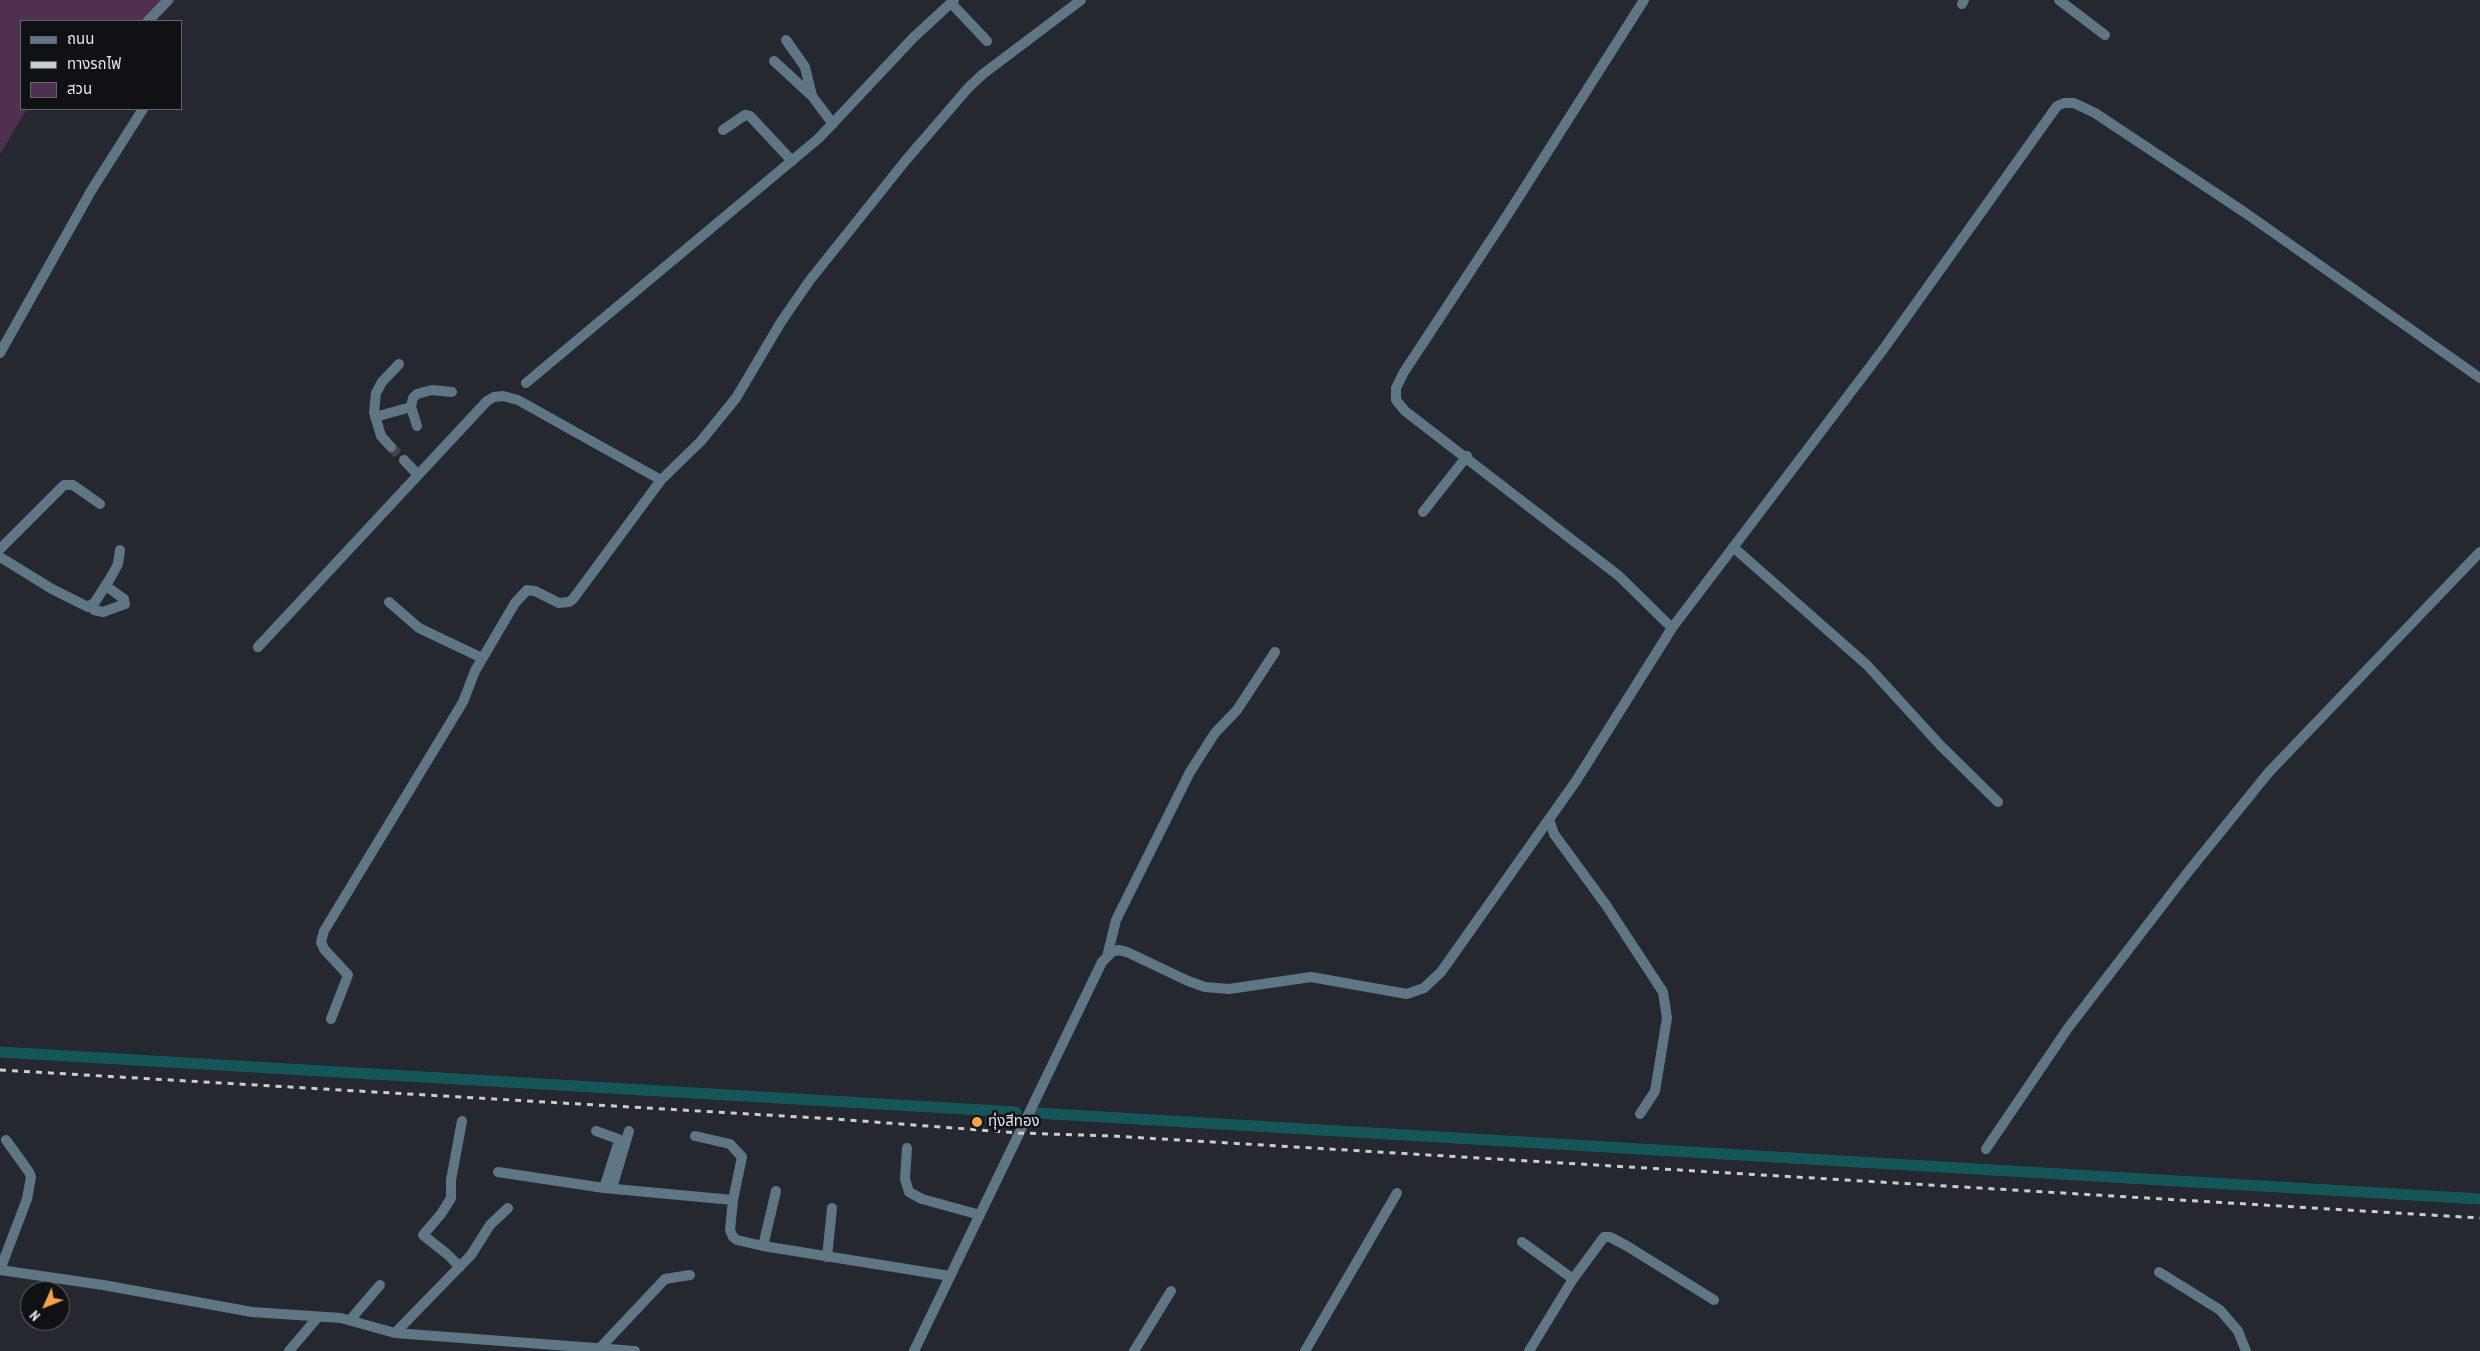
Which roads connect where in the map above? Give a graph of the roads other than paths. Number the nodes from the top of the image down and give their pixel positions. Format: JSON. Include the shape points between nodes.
{"nodes":[{"id":1,"x":168,"y":0,"type":"edge"},
{"id":2,"x":1081,"y":0,"type":"edge"},
{"id":3,"x":1644,"y":0,"type":"edge"},
{"id":4,"x":2059,"y":0,"type":"edge"},
{"id":5,"x":952,"y":1,"type":"edge"},
{"id":6,"x":149,"y":20,"type":"edge"},
{"id":7,"x":2105,"y":35,"type":"dead end"},
{"id":8,"x":786,"y":40,"type":"dead end"},
{"id":9,"x":987,"y":41,"type":"dead end"},
{"id":10,"x":774,"y":61,"type":"dead end"},
{"id":11,"x":812,"y":96,"type":"junction"},
{"id":12,"x":142,"y":110,"type":"edge"},
{"id":13,"x":833,"y":124,"type":"junction"},
{"id":14,"x":723,"y":130,"type":"dead end"},
{"id":15,"x":792,"y":161,"type":"junction"},
{"id":16,"x":0,"y":353,"type":"edge"},
{"id":17,"x":399,"y":364,"type":"dead end"},
{"id":18,"x":2480,"y":378,"type":"edge"},
{"id":19,"x":526,"y":383,"type":"dead end"},
{"id":20,"x":452,"y":392,"type":"dead end"},
{"id":21,"x":410,"y":407,"type":"junction"},
{"id":22,"x":375,"y":417,"type":"junction"},
{"id":23,"x":417,"y":426,"type":"dead end"},
{"id":24,"x":391,"y":447,"type":"tunnel mouth"},
{"id":25,"x":1467,"y":456,"type":"junction"},
{"id":26,"x":404,"y":460,"type":"tunnel mouth"},
{"id":27,"x":418,"y":475,"type":"junction"},
{"id":28,"x":661,"y":480,"type":"junction"},
{"id":29,"x":100,"y":504,"type":"dead end"},
{"id":30,"x":1423,"y":512,"type":"dead end"},
{"id":31,"x":1733,"y":547,"type":"junction"},
{"id":32,"x":0,"y":549,"type":"edge"},
{"id":33,"x":120,"y":550,"type":"dead end"},
{"id":34,"x":2480,"y":552,"type":"edge"},
{"id":35,"x":0,"y":557,"type":"edge"},
{"id":36,"x":106,"y":586,"type":"junction"},
{"id":37,"x":389,"y":602,"type":"dead end"},
{"id":38,"x":91,"y":606,"type":"junction"},
{"id":39,"x":1672,"y":628,"type":"junction"},
{"id":40,"x":258,"y":647,"type":"dead end"},
{"id":41,"x":1275,"y":652,"type":"dead end"},
{"id":42,"x":482,"y":658,"type":"junction"},
{"id":43,"x":1998,"y":802,"type":"dead end"},
{"id":44,"x":1549,"y":819,"type":"junction"},
{"id":45,"x":1107,"y":957,"type":"junction"},
{"id":46,"x":331,"y":1019,"type":"dead end"},
{"id":47,"x":1640,"y":1114,"type":"dead end"},
{"id":48,"x":462,"y":1121,"type":"dead end"},
{"id":49,"x":596,"y":1131,"type":"dead end"},
{"id":50,"x":629,"y":1131,"type":"dead end"},
{"id":51,"x":695,"y":1136,"type":"dead end"},
{"id":52,"x":6,"y":1140,"type":"dead end"},
{"id":53,"x":907,"y":1148,"type":"dead end"},
{"id":54,"x":1986,"y":1149,"type":"dead end"},
{"id":55,"x":498,"y":1172,"type":"dead end"},
{"id":56,"x":608,"y":1188,"type":"junction"},
{"id":57,"x":776,"y":1190,"type":"dead end"},
{"id":58,"x":1397,"y":1193,"type":"dead end"},
{"id":59,"x":732,"y":1200,"type":"junction"},
{"id":60,"x":508,"y":1208,"type":"dead end"},
{"id":61,"x":832,"y":1208,"type":"dead end"},
{"id":62,"x":980,"y":1215,"type":"junction"},
{"id":63,"x":1522,"y":1242,"type":"dead end"},
{"id":64,"x":763,"y":1246,"type":"junction"},
{"id":65,"x":827,"y":1256,"type":"junction"},
{"id":66,"x":460,"y":1267,"type":"junction"},
{"id":67,"x":0,"y":1270,"type":"edge"},
{"id":68,"x":2160,"y":1272,"type":"dead end"},
{"id":69,"x":690,"y":1275,"type":"dead end"},
{"id":70,"x":950,"y":1276,"type":"junction"},
{"id":71,"x":1574,"y":1279,"type":"junction"},
{"id":72,"x":380,"y":1285,"type":"dead end"},
{"id":73,"x":1171,"y":1291,"type":"dead end"},
{"id":74,"x":1714,"y":1300,"type":"dead end"},
{"id":75,"x":318,"y":1317,"type":"junction"},
{"id":76,"x":350,"y":1320,"type":"junction"},
{"id":77,"x":395,"y":1333,"type":"junction"},
{"id":78,"x":600,"y":1348,"type":"junction"},
{"id":79,"x":289,"y":1351,"type":"edge"},
{"id":80,"x":635,"y":1351,"type":"edge"},
{"id":81,"x":914,"y":1351,"type":"edge"},
{"id":82,"x":1134,"y":1351,"type":"edge"},
{"id":83,"x":1305,"y":1351,"type":"edge"},
{"id":84,"x":1529,"y":1351,"type":"edge"},
{"id":85,"x":2246,"y":1351,"type":"edge"}],
"edges":[{"from":1,"to":6,"type":"street"},
{"from":2,"to":28,"type":"street","via":[[969,87],[810,280],[780,322],[736,398],[701,441]]},
{"from":3,"to":25,"type":"street","via":[[1396,388],[1396,400],[1405,411]]},
{"from":4,"to":7,"type":"street"},
{"from":5,"to":9,"type":"street"},
{"from":5,"to":13,"type":"street"},
{"from":8,"to":11,"type":"street","via":[[805,67]]},
{"from":10,"to":11,"type":"street"},
{"from":11,"to":13,"type":"street"},
{"from":12,"to":16,"type":"street","via":[[91,192]]},
{"from":13,"to":15,"type":"street"},
{"from":14,"to":15,"type":"street","via":[[745,115],[750,116]]},
{"from":15,"to":19,"type":"street"},
{"from":17,"to":22,"type":"street","via":[[376,393]]},
{"from":18,"to":31,"type":"street","via":[[2247,214],[2103,118],[2074,103],[2064,103],[2052,112],[1882,351]]},
{"from":20,"to":21,"type":"street","via":[[424,391],[413,398]]},
{"from":21,"to":22,"type":"street"},
{"from":21,"to":23,"type":"street"},
{"from":22,"to":24,"type":"street","via":[[381,436]]},
{"from":25,"to":30,"type":"street"},
{"from":25,"to":39,"type":"street","via":[[1619,576]]},
{"from":26,"to":27,"type":"street"},
{"from":27,"to":28,"type":"street","via":[[487,401],[503,396],[518,400]]},
{"from":27,"to":40,"type":"street"},
{"from":28,"to":42,"type":"street","via":[[573,599],[559,603],[527,590],[519,596]]},
{"from":29,"to":32,"type":"street","via":[[73,485],[64,485]]},
{"from":31,"to":39,"type":"street"},
{"from":31,"to":43,"type":"street","via":[[1867,666]]},
{"from":33,"to":36,"type":"street","via":[[118,564]]},
{"from":34,"to":54,"type":"street","via":[[2269,772],[2074,1021]]},
{"from":35,"to":38,"type":"street","via":[[72,601]]},
{"from":36,"to":38,"type":"street"},
{"from":36,"to":38,"type":"street","via":[[126,604],[103,612]]},
{"from":37,"to":42,"type":"street","via":[[419,628]]},
{"from":39,"to":44,"type":"street"},
{"from":41,"to":45,"type":"street","via":[[1237,710],[1215,733],[1190,772],[1116,920]]},
{"from":42,"to":46,"type":"street","via":[[463,702],[324,931],[321,942],[324,949],[348,975]]},
{"from":44,"to":45,"type":"street","via":[[1441,972],[1416,992],[1407,994],[1311,977],[1229,989],[1205,987],[1127,952],[1118,950]]},
{"from":44,"to":47,"type":"street","via":[[1554,834],[1663,992],[1667,1018],[1655,1091]]},
{"from":45,"to":62,"type":"street"},
{"from":48,"to":66,"type":"street","via":[[451,1180],[451,1198],[422,1235]]},
{"from":49,"to":56,"type":"street","via":[[618,1139]]},
{"from":50,"to":56,"type":"street"},
{"from":51,"to":59,"type":"street","via":[[730,1144],[742,1157]]},
{"from":52,"to":67,"type":"street","via":[[31,1177],[27,1199]]},
{"from":53,"to":62,"type":"street","via":[[905,1179],[909,1192],[922,1199]]},
{"from":55,"to":56,"type":"street"},
{"from":56,"to":59,"type":"street"},
{"from":57,"to":64,"type":"street"},
{"from":58,"to":83,"type":"street"},
{"from":59,"to":64,"type":"street","via":[[730,1230],[733,1236]]},
{"from":60,"to":66,"type":"street","via":[[496,1218]]},
{"from":61,"to":65,"type":"street"},
{"from":62,"to":70,"type":"street"},
{"from":63,"to":71,"type":"street"},
{"from":64,"to":65,"type":"street"},
{"from":65,"to":70,"type":"street"},
{"from":66,"to":77,"type":"street"},
{"from":67,"to":75,"type":"street","via":[[252,1312]]},
{"from":68,"to":85,"type":"street","via":[[2220,1310],[2238,1331]]},
{"from":69,"to":78,"type":"street","via":[[665,1280]]},
{"from":70,"to":81,"type":"street"},
{"from":71,"to":74,"type":"street","via":[[1599,1242],[1610,1237]]},
{"from":71,"to":84,"type":"street"},
{"from":72,"to":76,"type":"street"},
{"from":73,"to":82,"type":"street"},
{"from":75,"to":76,"type":"street"},
{"from":75,"to":79,"type":"street"},
{"from":76,"to":77,"type":"street"},
{"from":77,"to":78,"type":"street"},
{"from":78,"to":80,"type":"street"}]}
